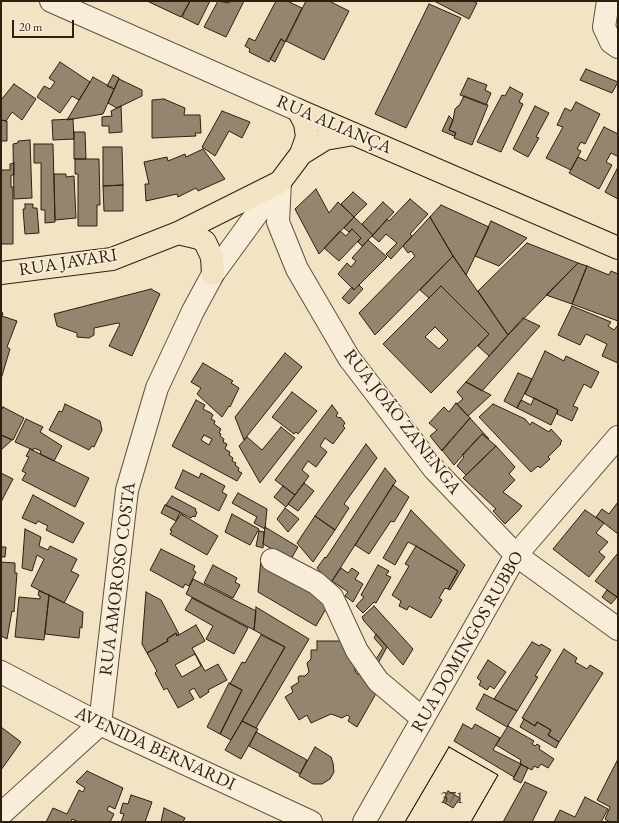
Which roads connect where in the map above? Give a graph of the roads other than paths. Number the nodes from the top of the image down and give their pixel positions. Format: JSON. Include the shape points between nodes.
{"nodes":[{"id":1,"x":51,"y":1,"type":"edge"},
{"id":2,"x":608,"y":1,"type":"edge"},
{"id":3,"x":614,"y":44,"type":"edge"},
{"id":4,"x":298,"y":110,"type":"junction"},
{"id":5,"x":354,"y":134,"type":"junction"},
{"id":6,"x":301,"y":154,"type":"junction"},
{"id":7,"x":280,"y":182,"type":"junction"},
{"id":8,"x":178,"y":233,"type":"junction"},
{"id":9,"x":618,"y":248,"type":"edge"},
{"id":10,"x":1,"y":273,"type":"edge"},
{"id":11,"x":213,"y":274,"type":"junction"},
{"id":12,"x":618,"y":437,"type":"edge"},
{"id":13,"x":516,"y":555,"type":"junction"},
{"id":14,"x":272,"y":560,"type":"dead end"},
{"id":15,"x":618,"y":629,"type":"edge"},
{"id":16,"x":1,"y":672,"type":"edge"},
{"id":17,"x":423,"y":719,"type":"junction"},
{"id":18,"x":100,"y":724,"type":"junction"},
{"id":19,"x":1,"y":814,"type":"edge"},
{"id":20,"x":311,"y":822,"type":"edge"},
{"id":21,"x":364,"y":822,"type":"edge"}],
"edges":[{"from":1,"to":4,"type":"street","name":"RUA ALIANÇA"},
{"from":2,"to":3,"type":"street","via":[[604,27]]},
{"from":4,"to":5,"type":"main road","name":"RUA ALIANÇA"},
{"from":4,"to":6,"type":"main road","name":"RUA AMOROSO COSTA","via":[[305,123],[307,137]]},
{"from":5,"to":6,"type":"main road","name":"RUA AMOROSO COSTA","via":[[325,140]]},
{"from":5,"to":9,"type":"main road","name":"RUA ALIANÇA"},
{"from":6,"to":7,"type":"main road","name":"RUA AMOROSO COSTA"},
{"from":7,"to":8,"type":"main road","name":"RUA JAVARI"},
{"from":7,"to":11,"type":"street","name":"RUA AMOROSO COSTA"},
{"from":7,"to":13,"type":"street","name":"RUA JOÃO ZANENGA","via":[[278,222],[297,270],[349,358],[434,469]]},
{"from":8,"to":10,"type":"main road","name":"RUA JAVARI","via":[[112,259]]},
{"from":8,"to":11,"type":"main road","via":[[206,242],[210,248]]},
{"from":11,"to":18,"type":"street","name":"RUA AMOROSO COSTA","via":[[157,388],[127,490]]},
{"from":12,"to":13,"type":"street","name":"RUA DOMINGOS RUBBO"},
{"from":13,"to":15,"type":"street","name":"RUA JOÃO ZANENGA"},
{"from":13,"to":17,"type":"street","name":"RUA DOMINGOS RUBBO"},
{"from":14,"to":17,"type":"street","via":[[316,583],[332,597],[357,651],[378,681]]},
{"from":16,"to":18,"type":"street","name":"AVENIDA BERNARDI"},
{"from":17,"to":21,"type":"street","name":"RUA DOMINGOS RUBBO"},
{"from":18,"to":19,"type":"street"},
{"from":18,"to":20,"type":"street","name":"AVENIDA BERNARDI"}]}
